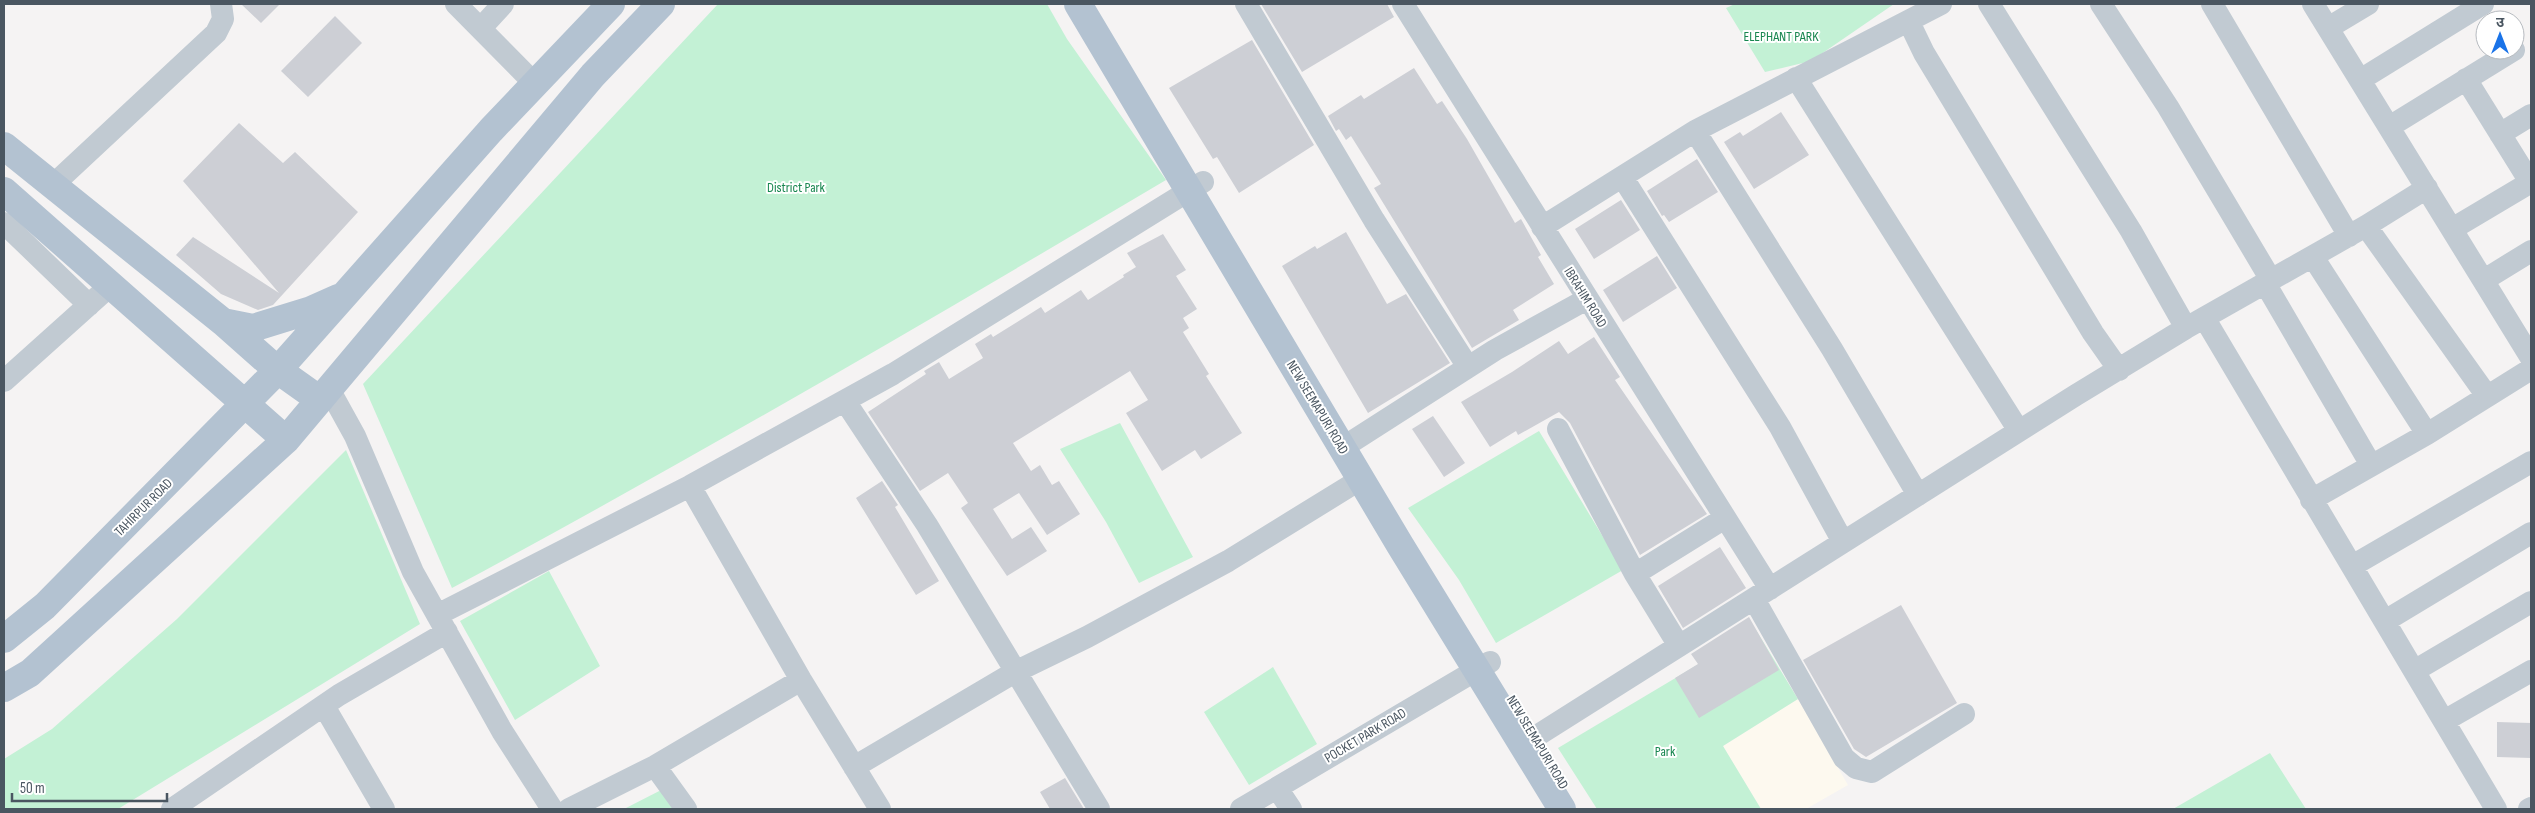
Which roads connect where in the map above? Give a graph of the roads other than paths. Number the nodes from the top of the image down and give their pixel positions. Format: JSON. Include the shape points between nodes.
{"nodes":[{"id":1,"x":221,"y":4,"type":"edge"},
{"id":2,"x":456,"y":4,"type":"edge"},
{"id":3,"x":503,"y":4,"type":"edge"},
{"id":4,"x":611,"y":4,"type":"edge"},
{"id":5,"x":661,"y":4,"type":"edge"},
{"id":6,"x":1078,"y":4,"type":"edge"},
{"id":7,"x":1100,"y":4,"type":"edge"},
{"id":8,"x":1246,"y":4,"type":"edge"},
{"id":9,"x":1403,"y":4,"type":"edge"},
{"id":10,"x":1941,"y":4,"type":"edge"},
{"id":11,"x":1989,"y":4,"type":"edge"},
{"id":12,"x":2101,"y":4,"type":"edge"},
{"id":13,"x":2212,"y":4,"type":"edge"},
{"id":14,"x":2313,"y":4,"type":"edge"},
{"id":15,"x":2368,"y":4,"type":"edge"},
{"id":16,"x":2483,"y":4,"type":"edge"},
{"id":17,"x":1909,"y":22,"type":"junction"},
{"id":18,"x":480,"y":28,"type":"junction"},
{"id":19,"x":2328,"y":28,"type":"junction"},
{"id":20,"x":2497,"y":60,"type":"edge"},
{"id":21,"x":1796,"y":78,"type":"junction"},
{"id":22,"x":2466,"y":79,"type":"junction"},
{"id":23,"x":2360,"y":80,"type":"junction"},
{"id":24,"x":535,"y":84,"type":"junction"},
{"id":25,"x":2531,"y":115,"type":"edge"},
{"id":26,"x":2389,"y":127,"type":"junction"},
{"id":27,"x":1696,"y":131,"type":"junction"},
{"id":28,"x":2500,"y":134,"type":"junction"},
{"id":29,"x":4,"y":146,"type":"edge"},
{"id":30,"x":1623,"y":178,"type":"junction"},
{"id":31,"x":2531,"y":182,"type":"edge"},
{"id":32,"x":53,"y":185,"type":"junction"},
{"id":33,"x":1196,"y":186,"type":"junction"},
{"id":34,"x":2427,"y":188,"type":"junction"},
{"id":35,"x":4,"y":191,"type":"edge"},
{"id":36,"x":4,"y":223,"type":"edge"},
{"id":37,"x":1542,"y":227,"type":"junction"},
{"id":38,"x":2452,"y":229,"type":"junction"},
{"id":39,"x":2358,"y":231,"type":"junction"},
{"id":40,"x":2531,"y":251,"type":"edge"},
{"id":41,"x":2313,"y":257,"type":"junction"},
{"id":42,"x":2484,"y":280,"type":"junction"},
{"id":43,"x":2268,"y":281,"type":"junction"},
{"id":44,"x":112,"y":285,"type":"junction"},
{"id":45,"x":344,"y":296,"type":"junction"},
{"id":46,"x":1587,"y":299,"type":"junction"},
{"id":47,"x":89,"y":305,"type":"junction"},
{"id":48,"x":223,"y":322,"type":"junction"},
{"id":49,"x":2196,"y":324,"type":"junction"},
{"id":50,"x":2523,"y":326,"type":"edge"},
{"id":51,"x":2531,"y":358,"type":"edge"},
{"id":52,"x":1468,"y":367,"type":"junction"},
{"id":53,"x":2531,"y":369,"type":"edge"},
{"id":54,"x":278,"y":370,"type":"junction"},
{"id":55,"x":2119,"y":370,"type":"junction"},
{"id":56,"x":4,"y":381,"type":"edge"},
{"id":57,"x":324,"y":394,"type":"junction"},
{"id":58,"x":2487,"y":396,"type":"junction"},
{"id":59,"x":845,"y":400,"type":"junction"},
{"id":60,"x":245,"y":403,"type":"junction"},
{"id":61,"x":1558,"y":429,"type":"dead end"},
{"id":62,"x":2020,"y":431,"type":"junction"},
{"id":63,"x":2427,"y":434,"type":"junction"},
{"id":64,"x":286,"y":440,"type":"junction"},
{"id":65,"x":1348,"y":444,"type":"junction"},
{"id":66,"x":2531,"y":462,"type":"edge"},
{"id":67,"x":2371,"y":465,"type":"junction"},
{"id":68,"x":1361,"y":479,"type":"junction"},
{"id":69,"x":690,"y":486,"type":"junction"},
{"id":70,"x":1918,"y":495,"type":"junction"},
{"id":71,"x":2311,"y":500,"type":"junction"},
{"id":72,"x":1725,"y":518,"type":"junction"},
{"id":73,"x":2531,"y":533,"type":"edge"},
{"id":74,"x":1843,"y":542,"type":"junction"},
{"id":75,"x":2352,"y":566,"type":"junction"},
{"id":76,"x":1635,"y":574,"type":"junction"},
{"id":77,"x":1762,"y":594,"type":"junction"},
{"id":78,"x":2531,"y":602,"type":"edge"},
{"id":79,"x":2385,"y":621,"type":"junction"},
{"id":80,"x":442,"y":624,"type":"junction"},
{"id":81,"x":4,"y":639,"type":"edge"},
{"id":82,"x":1679,"y":646,"type":"junction"},
{"id":83,"x":1483,"y":666,"type":"junction"},
{"id":84,"x":2414,"y":671,"type":"junction"},
{"id":85,"x":2531,"y":671,"type":"edge"},
{"id":86,"x":1015,"y":672,"type":"junction"},
{"id":87,"x":801,"y":680,"type":"junction"},
{"id":88,"x":4,"y":688,"type":"edge"},
{"id":89,"x":324,"y":706,"type":"junction"},
{"id":90,"x":1964,"y":714,"type":"dead end"},
{"id":91,"x":2444,"y":721,"type":"junction"},
{"id":92,"x":1535,"y":737,"type":"junction"},
{"id":93,"x":655,"y":766,"type":"junction"},
{"id":94,"x":854,"y":767,"type":"junction"},
{"id":95,"x":1277,"y":788,"type":"junction"},
{"id":96,"x":172,"y":809,"type":"edge"},
{"id":97,"x":384,"y":809,"type":"edge"},
{"id":98,"x":552,"y":809,"type":"edge"},
{"id":99,"x":569,"y":809,"type":"edge"},
{"id":100,"x":686,"y":809,"type":"edge"},
{"id":101,"x":880,"y":809,"type":"edge"},
{"id":102,"x":1099,"y":809,"type":"edge"},
{"id":103,"x":1241,"y":809,"type":"edge"},
{"id":104,"x":1291,"y":809,"type":"edge"},
{"id":105,"x":1562,"y":809,"type":"edge"},
{"id":106,"x":1578,"y":809,"type":"edge"},
{"id":107,"x":2496,"y":809,"type":"edge"}],
"edges":[{"from":1,"to":32,"type":"street","via":[[223,19],[216,33]]},
{"from":2,"to":18,"type":"street"},
{"from":3,"to":18,"type":"street"},
{"from":4,"to":24,"type":"main road","name":"TAHIRPUR ROAD"},
{"from":5,"to":57,"type":"main road","via":[[593,75]]},
{"from":6,"to":33,"type":"main road","name":"NEW SEEMAPURI ROAD"},
{"from":7,"to":33,"type":"main road","name":"NEW SEEMAPURI ROAD"},
{"from":8,"to":52,"type":"street","via":[[1384,236]]},
{"from":9,"to":37,"type":"street","name":"IBRAHIM ROAD"},
{"from":10,"to":17,"type":"street"},
{"from":11,"to":49,"type":"street","via":[[2131,231]]},
{"from":12,"to":43,"type":"street","via":[[2168,106]]},
{"from":13,"to":39,"type":"street"},
{"from":14,"to":19,"type":"street"},
{"from":15,"to":19,"type":"street"},
{"from":16,"to":23,"type":"street"},
{"from":17,"to":21,"type":"street"},
{"from":17,"to":55,"type":"street","via":[[1924,53],[2093,333]]},
{"from":18,"to":24,"type":"street"},
{"from":19,"to":23,"type":"street"},
{"from":20,"to":22,"type":"street"},
{"from":21,"to":27,"type":"street"},
{"from":21,"to":62,"type":"street"},
{"from":22,"to":26,"type":"street"},
{"from":22,"to":28,"type":"street"},
{"from":23,"to":26,"type":"street"},
{"from":24,"to":45,"type":"main road","name":"TAHIRPUR ROAD"},
{"from":25,"to":28,"type":"street"},
{"from":26,"to":34,"type":"street"},
{"from":27,"to":30,"type":"street"},
{"from":27,"to":70,"type":"street","via":[[1832,349]]},
{"from":28,"to":31,"type":"street"},
{"from":29,"to":32,"type":"main road"},
{"from":30,"to":37,"type":"street"},
{"from":30,"to":74,"type":"street","via":[[1780,427]]},
{"from":31,"to":38,"type":"street"},
{"from":32,"to":48,"type":"main road"},
{"from":33,"to":59,"type":"street","via":[[893,374]]},
{"from":33,"to":65,"type":"main road","name":"NEW SEEMAPURI ROAD"},
{"from":34,"to":38,"type":"street"},
{"from":34,"to":39,"type":"street"},
{"from":35,"to":44,"type":"main road"},
{"from":36,"to":47,"type":"street"},
{"from":37,"to":46,"type":"street","name":"IBRAHIM ROAD"},
{"from":38,"to":42,"type":"street"},
{"from":39,"to":41,"type":"street"},
{"from":39,"to":58,"type":"street"},
{"from":40,"to":42,"type":"street"},
{"from":41,"to":43,"type":"street"},
{"from":41,"to":63,"type":"street"},
{"from":42,"to":50,"type":"street"},
{"from":43,"to":49,"type":"street"},
{"from":43,"to":67,"type":"street"},
{"from":44,"to":47,"type":"street"},
{"from":44,"to":60,"type":"main road"},
{"from":45,"to":48,"type":"main road","via":[[253,328]]},
{"from":45,"to":54,"type":"main road","name":"TAHIRPUR ROAD"},
{"from":46,"to":52,"type":"street"},
{"from":46,"to":72,"type":"street","name":"IBRAHIM ROAD"},
{"from":47,"to":56,"type":"street"},
{"from":48,"to":54,"type":"main road"},
{"from":49,"to":55,"type":"street"},
{"from":49,"to":71,"type":"street"},
{"from":50,"to":51,"type":"street"},
{"from":52,"to":65,"type":"street"},
{"from":53,"to":58,"type":"street"},
{"from":54,"to":57,"type":"main road"},
{"from":54,"to":60,"type":"main road","name":"TAHIRPUR ROAD"},
{"from":55,"to":62,"type":"street"},
{"from":57,"to":64,"type":"main road"},
{"from":57,"to":80,"type":"street","via":[[355,436],[413,572]]},
{"from":58,"to":63,"type":"street"},
{"from":59,"to":69,"type":"street"},
{"from":59,"to":86,"type":"street","via":[[927,525]]},
{"from":60,"to":64,"type":"main road"},
{"from":60,"to":81,"type":"main road","name":"TAHIRPUR ROAD","via":[[45,606]]},
{"from":61,"to":76,"type":"street"},
{"from":62,"to":70,"type":"street"},
{"from":63,"to":67,"type":"street"},
{"from":64,"to":88,"type":"main road","via":[[30,673]]},
{"from":65,"to":68,"type":"main road","name":"NEW SEEMAPURI ROAD"},
{"from":65,"to":83,"type":"main road","name":"NEW SEEMAPURI ROAD"},
{"from":66,"to":75,"type":"street"},
{"from":67,"to":71,"type":"street"},
{"from":68,"to":83,"type":"main road","name":"NEW SEEMAPURI ROAD"},
{"from":68,"to":86,"type":"street","via":[[1228,562]]},
{"from":69,"to":80,"type":"street"},
{"from":69,"to":87,"type":"street"},
{"from":70,"to":74,"type":"street"},
{"from":71,"to":75,"type":"street"},
{"from":72,"to":76,"type":"street"},
{"from":72,"to":77,"type":"street","name":"IBRAHIM ROAD"},
{"from":73,"to":79,"type":"street"},
{"from":74,"to":77,"type":"street"},
{"from":75,"to":79,"type":"street"},
{"from":76,"to":82,"type":"street"},
{"from":77,"to":82,"type":"street"},
{"from":77,"to":90,"type":"street","name":"IBRAHIM ROAD","via":[[1844,758],[1856,768],[1872,772]]},
{"from":78,"to":84,"type":"street"},
{"from":79,"to":84,"type":"street"},
{"from":80,"to":89,"type":"street"},
{"from":80,"to":98,"type":"street","via":[[502,731]]},
{"from":82,"to":92,"type":"street"},
{"from":83,"to":92,"type":"main road","name":"NEW SEEMAPURI ROAD"},
{"from":83,"to":95,"type":"street","name":"POCKET PARK ROAD"},
{"from":83,"to":105,"type":"main road","name":"NEW SEEMAPURI ROAD"},
{"from":84,"to":91,"type":"street"},
{"from":85,"to":91,"type":"street"},
{"from":86,"to":94,"type":"street"},
{"from":86,"to":102,"type":"street"},
{"from":87,"to":93,"type":"street"},
{"from":87,"to":94,"type":"street"},
{"from":89,"to":96,"type":"street"},
{"from":89,"to":97,"type":"street"},
{"from":91,"to":107,"type":"street"},
{"from":92,"to":106,"type":"main road","name":"NEW SEEMAPURI ROAD"},
{"from":93,"to":99,"type":"street"},
{"from":93,"to":100,"type":"street"},
{"from":94,"to":101,"type":"street"},
{"from":95,"to":103,"type":"street","name":"POCKET PARK ROAD"},
{"from":95,"to":104,"type":"street"}]}
